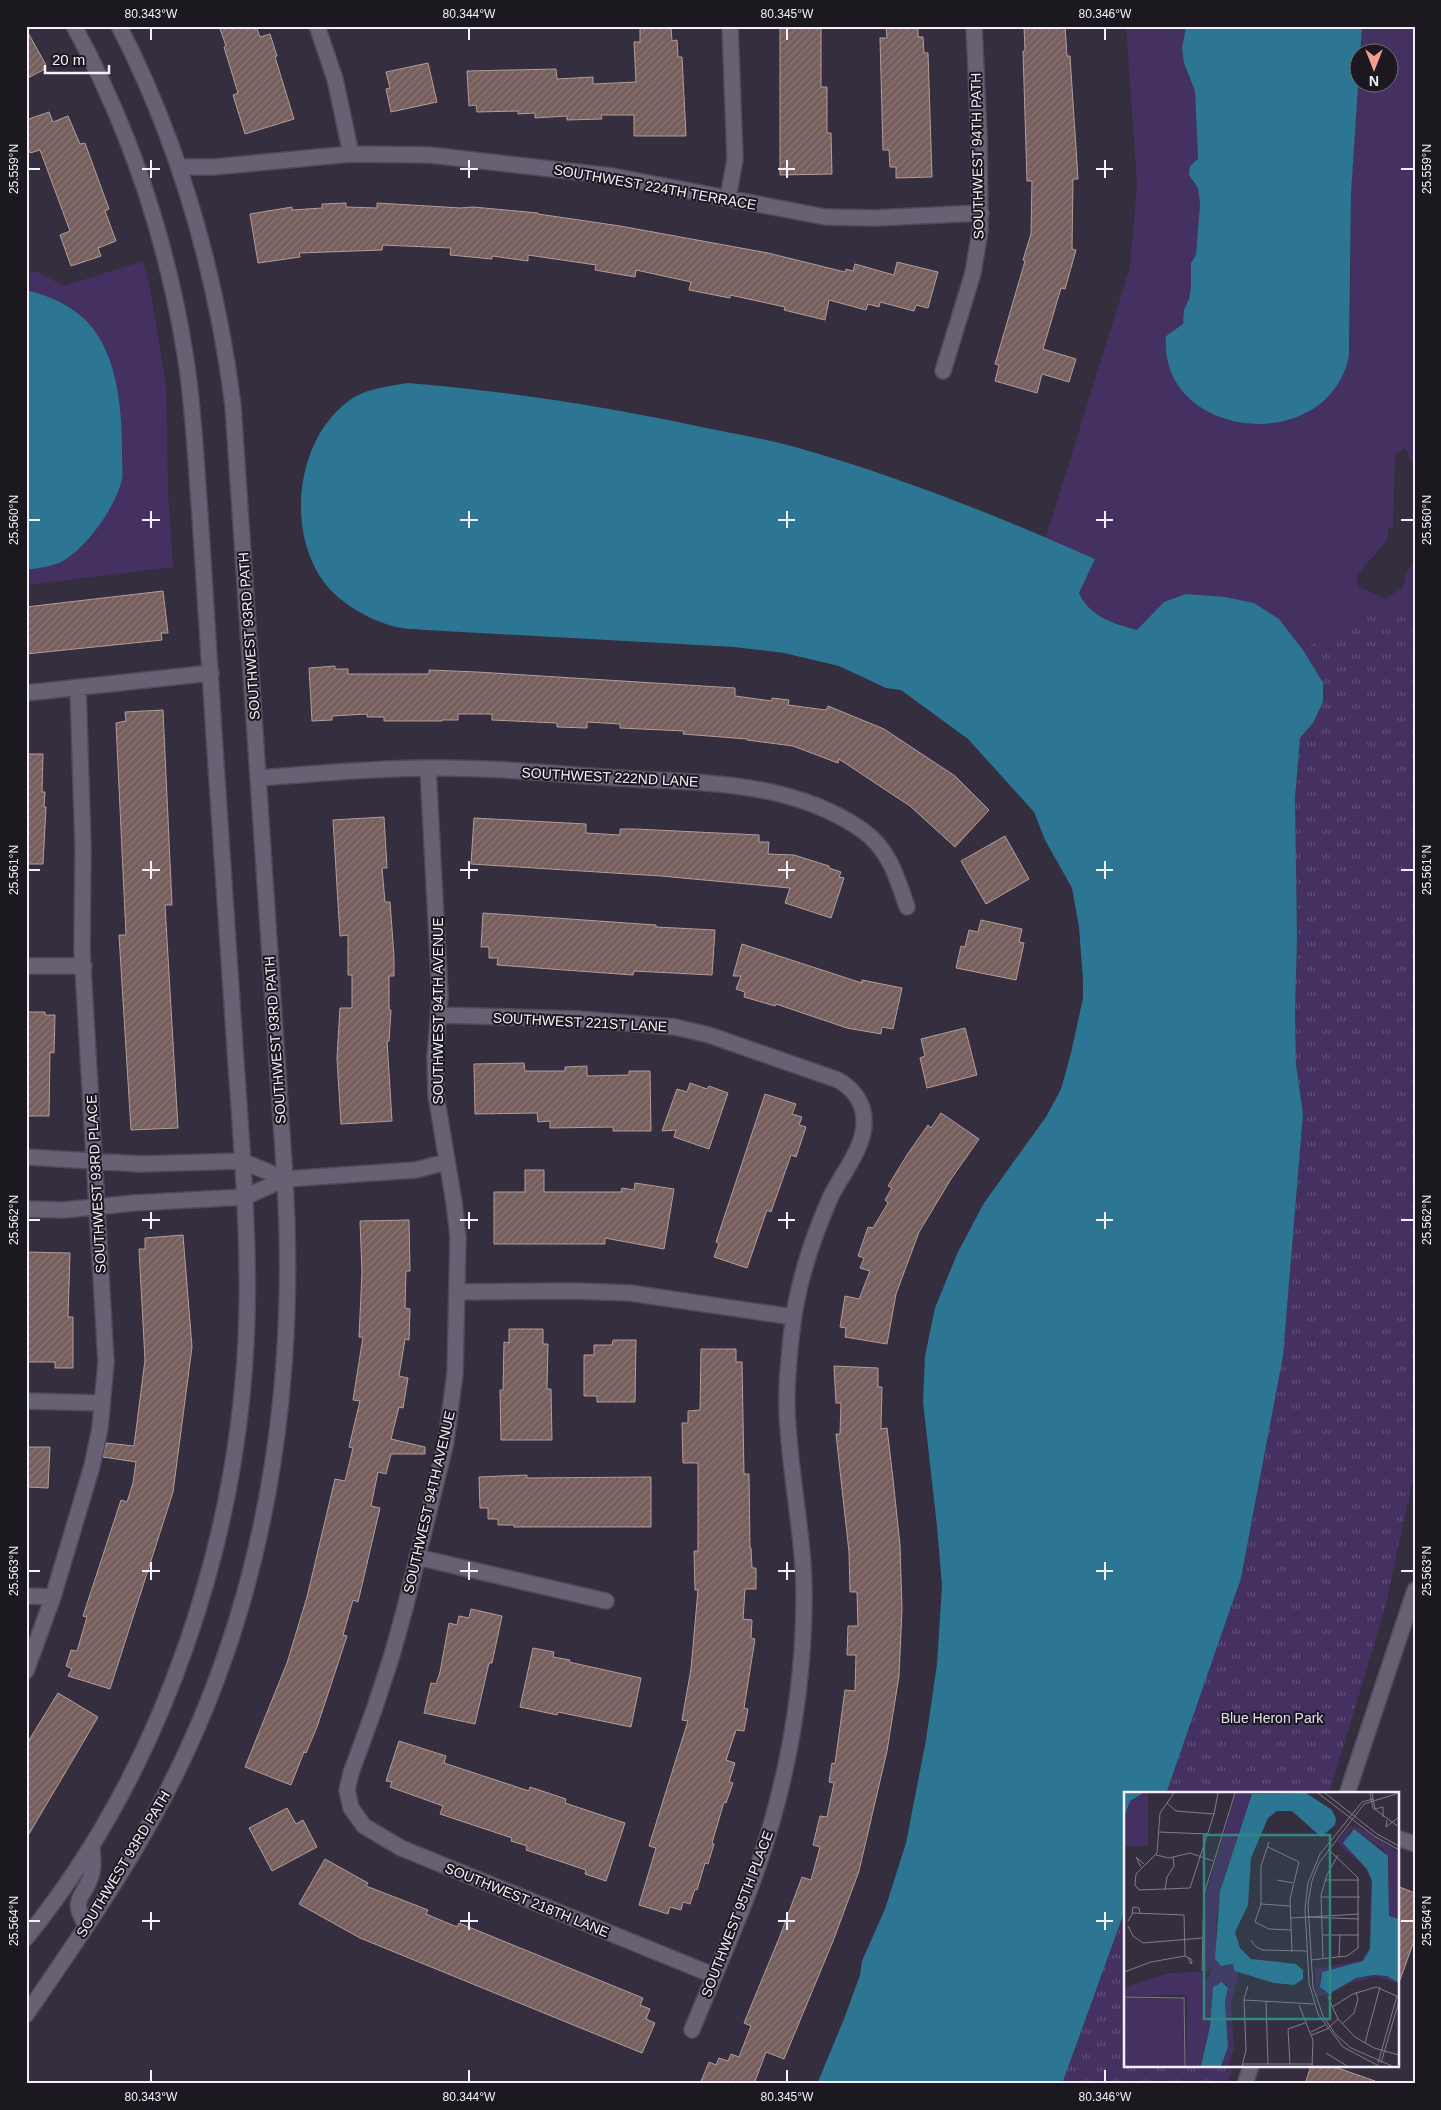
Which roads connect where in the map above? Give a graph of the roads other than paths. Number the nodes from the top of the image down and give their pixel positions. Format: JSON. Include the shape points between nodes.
{"nodes":[{"id":1,"x":74,"y":26,"type":"edge"},
{"id":2,"x":119,"y":26,"type":"edge"},
{"id":3,"x":318,"y":26,"type":"edge"},
{"id":4,"x":730,"y":26,"type":"edge"},
{"id":5,"x":974,"y":26,"type":"edge"},
{"id":6,"x":351,"y":154,"type":"junction"},
{"id":7,"x":179,"y":168,"type":"junction"},
{"id":8,"x":728,"y":198,"type":"junction"},
{"id":9,"x":981,"y":213,"type":"junction"},
{"id":10,"x":943,"y":371,"type":"dead end"},
{"id":11,"x":211,"y":673,"type":"junction"},
{"id":12,"x":78,"y":687,"type":"junction"},
{"id":13,"x":26,"y":693,"type":"edge"},
{"id":14,"x":428,"y":768,"type":"junction"},
{"id":15,"x":258,"y":778,"type":"junction"},
{"id":16,"x":906,"y":907,"type":"dead end"},
{"id":17,"x":26,"y":966,"type":"edge"},
{"id":18,"x":84,"y":966,"type":"junction"},
{"id":19,"x":439,"y":1015,"type":"junction"},
{"id":20,"x":856,"y":1096,"type":"joint"},
{"id":21,"x":26,"y":1157,"type":"edge"},
{"id":22,"x":242,"y":1161,"type":"junction"},
{"id":23,"x":95,"y":1162,"type":"junction"},
{"id":24,"x":446,"y":1162,"type":"junction"},
{"id":25,"x":285,"y":1179,"type":"junction"},
{"id":26,"x":245,"y":1197,"type":"junction"},
{"id":27,"x":98,"y":1206,"type":"junction"},
{"id":28,"x":26,"y":1209,"type":"edge"},
{"id":29,"x":458,"y":1292,"type":"junction"},
{"id":30,"x":793,"y":1317,"type":"junction"},
{"id":31,"x":26,"y":1401,"type":"edge"},
{"id":32,"x":102,"y":1403,"type":"junction"},
{"id":33,"x":417,"y":1557,"type":"junction"},
{"id":34,"x":1415,"y":1590,"type":"edge"},
{"id":35,"x":26,"y":1596,"type":"edge"},
{"id":36,"x":53,"y":1597,"type":"junction"},
{"id":37,"x":606,"y":1600,"type":"dead end"},
{"id":38,"x":26,"y":1671,"type":"edge"},
{"id":39,"x":1348,"y":1792,"type":"edge"},
{"id":40,"x":351,"y":1808,"type":"joint"},
{"id":41,"x":1398,"y":1838,"type":"edge"},
{"id":42,"x":1415,"y":1844,"type":"edge"},
{"id":43,"x":92,"y":1845,"type":"junction"},
{"id":44,"x":86,"y":1926,"type":"junction"},
{"id":45,"x":26,"y":1938,"type":"edge"},
{"id":46,"x":713,"y":1976,"type":"junction"},
{"id":47,"x":26,"y":2015,"type":"edge"},
{"id":48,"x":692,"y":2030,"type":"dead end"},
{"id":49,"x":1250,"y":2068,"type":"edge"},
{"id":50,"x":1245,"y":2084,"type":"edge"}],
"edges":[{"from":1,"to":11,"type":"street","via":[[133,157],[171,286],[191,400]]},
{"from":2,"to":7,"type":"street","name":"SOUTHWEST 93RD PATH","via":[[156,105]]},
{"from":3,"to":6,"type":"street","via":[[335,79]]},
{"from":4,"to":8,"type":"street","via":[[735,159]]},
{"from":5,"to":9,"type":"street","name":"SOUTHWEST 94TH PATH"},
{"from":6,"to":7,"type":"street","name":"SOUTHWEST 224TH TERRACE"},
{"from":6,"to":8,"type":"street","name":"SOUTHWEST 224TH TERRACE","via":[[430,155],[565,170]]},
{"from":7,"to":15,"type":"street","name":"SOUTHWEST 93RD PATH","via":[[202,242],[228,366]]},
{"from":8,"to":9,"type":"street","name":"SOUTHWEST 224TH TERRACE","via":[[839,218]]},
{"from":9,"to":10,"type":"street","name":"SOUTHWEST 94TH PATH","via":[[973,273]]},
{"from":11,"to":12,"type":"street"},
{"from":11,"to":22,"type":"street"},
{"from":12,"to":13,"type":"street"},
{"from":12,"to":18,"type":"street","name":"SOUTHWEST 93RD PLACE"},
{"from":14,"to":15,"type":"street","name":"SOUTHWEST 222ND LANE"},
{"from":14,"to":16,"type":"street","name":"SOUTHWEST 222ND LANE","via":[[705,782],[742,786],[798,799],[843,818],[879,845],[891,862]]},
{"from":14,"to":19,"type":"street","name":"SOUTHWEST 94TH AVENUE","via":[[438,928]]},
{"from":15,"to":25,"type":"street","name":"SOUTHWEST 93RD PATH"},
{"from":17,"to":18,"type":"street"},
{"from":18,"to":23,"type":"street","name":"SOUTHWEST 93RD PLACE"},
{"from":19,"to":20,"type":"street","name":"SOUTHWEST 221ST LANE","via":[[579,1019],[675,1027],[710,1035],[825,1075],[843,1083]]},
{"from":19,"to":24,"type":"street","name":"SOUTHWEST 94TH AVENUE","via":[[436,1095]]},
{"from":20,"to":30,"type":"street","name":"SOUTHWEST 95TH PLACE","via":[[863,1111],[863,1133],[816,1230]]},
{"from":21,"to":23,"type":"street"},
{"from":22,"to":23,"type":"street"},
{"from":22,"to":25,"type":"street"},
{"from":22,"to":26,"type":"street"},
{"from":23,"to":27,"type":"street","name":"SOUTHWEST 93RD PLACE"},
{"from":24,"to":25,"type":"street","via":[[416,1170]]},
{"from":24,"to":29,"type":"street","name":"SOUTHWEST 94TH AVENUE","via":[[457,1221]]},
{"from":25,"to":26,"type":"street"},
{"from":25,"to":44,"type":"street","name":"SOUTHWEST 93RD PATH","via":[[289,1270],[284,1371],[276,1449],[253,1563],[222,1663],[190,1744],[156,1814]]},
{"from":26,"to":27,"type":"street"},
{"from":26,"to":43,"type":"street","via":[[247,1314],[243,1392],[220,1526],[195,1618],[168,1691],[137,1761]]},
{"from":27,"to":28,"type":"street","via":[[64,1210]]},
{"from":27,"to":32,"type":"street","name":"SOUTHWEST 93RD PLACE","via":[[106,1344]]},
{"from":29,"to":30,"type":"street","via":[[630,1293]]},
{"from":29,"to":33,"type":"street","name":"SOUTHWEST 94TH AVENUE","via":[[450,1422]]},
{"from":30,"to":46,"type":"street","name":"SOUTHWEST 95TH PLACE","via":[[787,1408],[803,1566],[798,1695],[788,1758],[773,1819],[745,1902]]},
{"from":31,"to":32,"type":"street"},
{"from":32,"to":36,"type":"street","name":"SOUTHWEST 93RD PLACE","via":[[92,1466]]},
{"from":33,"to":37,"type":"street"},
{"from":33,"to":40,"type":"street","name":"SOUTHWEST 94TH AVENUE","via":[[392,1655],[349,1780]]},
{"from":34,"to":39,"type":"street"},
{"from":35,"to":36,"type":"street"},
{"from":36,"to":38,"type":"street","name":"SOUTHWEST 93RD PLACE"},
{"from":40,"to":46,"type":"street","name":"SOUTHWEST 218TH LANE","via":[[364,1826],[401,1848]]},
{"from":41,"to":42,"type":"street"},
{"from":43,"to":44,"type":"street","via":[[92,1873],[78,1906]]},
{"from":43,"to":45,"type":"street"},
{"from":44,"to":47,"type":"street","name":"SOUTHWEST 93RD PATH"},
{"from":46,"to":48,"type":"street","name":"SOUTHWEST 95TH PLACE"},
{"from":49,"to":50,"type":"street"}]}
